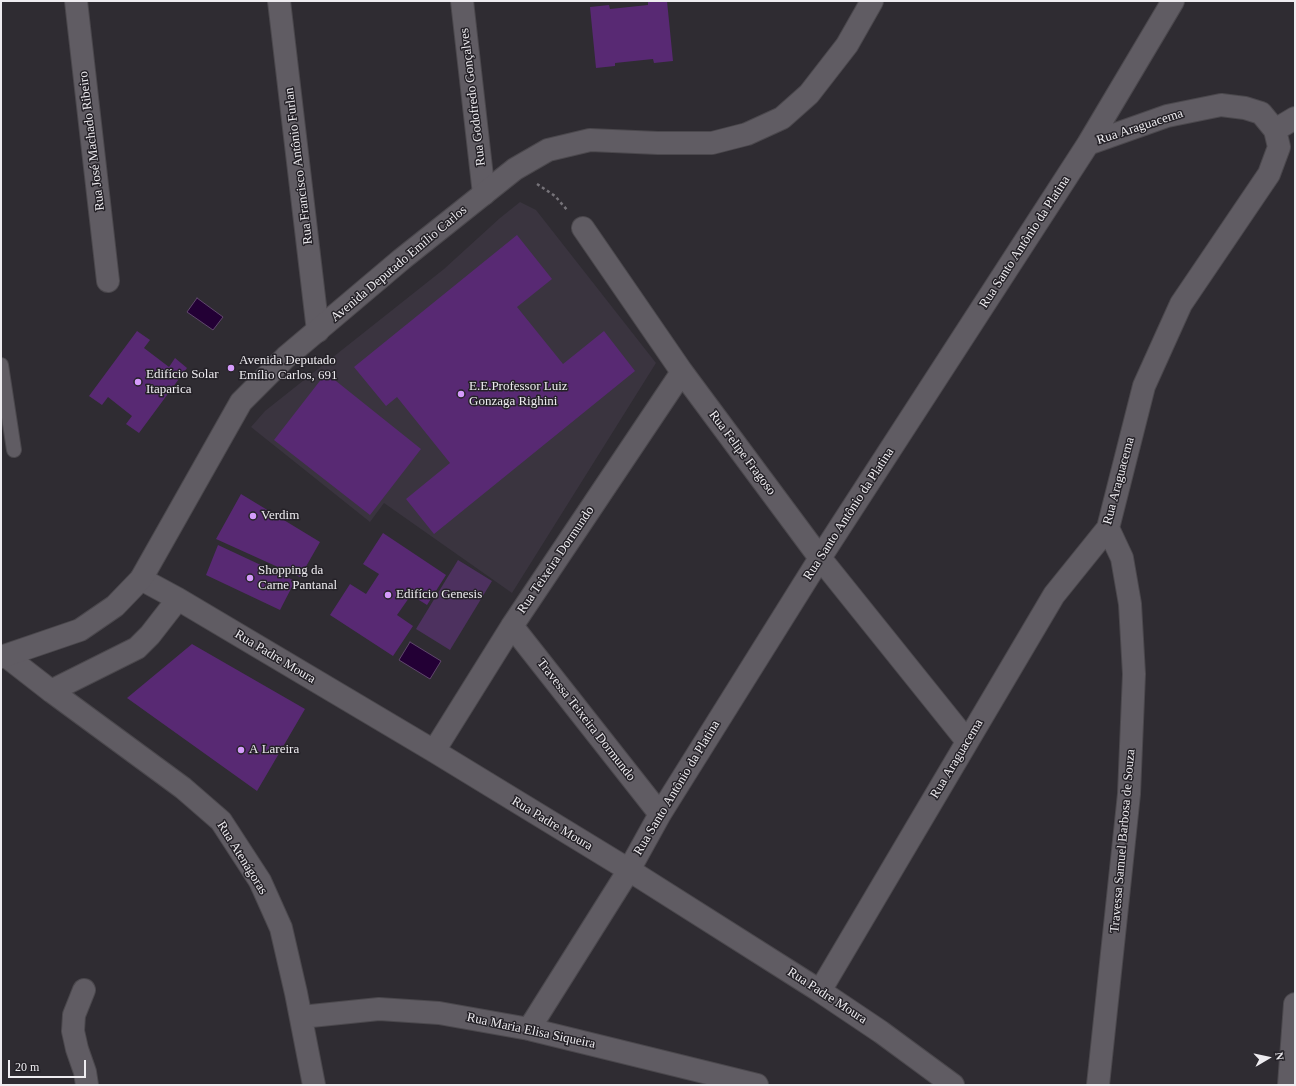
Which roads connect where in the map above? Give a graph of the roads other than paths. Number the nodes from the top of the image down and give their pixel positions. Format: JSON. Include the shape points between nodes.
{"nodes":[{"id":1,"x":76,"y":1,"type":"edge"},
{"id":2,"x":279,"y":1,"type":"edge"},
{"id":3,"x":462,"y":1,"type":"edge"},
{"id":4,"x":872,"y":1,"type":"edge"},
{"id":5,"x":1173,"y":1,"type":"edge"},
{"id":6,"x":1295,"y":118,"type":"edge"},
{"id":7,"x":1275,"y":130,"type":"junction"},
{"id":8,"x":1088,"y":144,"type":"junction"},
{"id":9,"x":484,"y":194,"type":"junction"},
{"id":10,"x":583,"y":228,"type":"road end"},
{"id":11,"x":108,"y":281,"type":"dead end"},
{"id":12,"x":318,"y":331,"type":"junction"},
{"id":13,"x":1,"y":365,"type":"edge"},
{"id":14,"x":682,"y":372,"type":"junction"},
{"id":15,"x":14,"y":450,"type":"dead end"},
{"id":16,"x":1108,"y":528,"type":"junction"},
{"id":17,"x":820,"y":558,"type":"junction"},
{"id":18,"x":141,"y":579,"type":"junction"},
{"id":19,"x":178,"y":599,"type":"junction"},
{"id":20,"x":512,"y":626,"type":"junction"},
{"id":21,"x":3,"y":657,"type":"edge"},
{"id":22,"x":51,"y":691,"type":"junction"},
{"id":23,"x":967,"y":741,"type":"junction"},
{"id":24,"x":434,"y":751,"type":"junction"},
{"id":25,"x":660,"y":814,"type":"junction"},
{"id":26,"x":628,"y":870,"type":"junction"},
{"id":27,"x":84,"y":990,"type":"dead end"},
{"id":28,"x":820,"y":991,"type":"junction"},
{"id":29,"x":1295,"y":1004,"type":"edge"},
{"id":30,"x":301,"y":1017,"type":"junction"},
{"id":31,"x":529,"y":1029,"type":"junction"},
{"id":32,"x":88,"y":1085,"type":"edge"},
{"id":33,"x":314,"y":1085,"type":"edge"},
{"id":34,"x":757,"y":1085,"type":"edge"},
{"id":35,"x":953,"y":1085,"type":"edge"},
{"id":36,"x":1098,"y":1085,"type":"edge"},
{"id":37,"x":1289,"y":1085,"type":"edge"}],
"edges":[{"from":1,"to":11,"type":"street","name":"Rua José Machado Ribeiro"},
{"from":2,"to":12,"type":"street","name":"Rua Francisco Antônio Furlan"},
{"from":3,"to":9,"type":"street","name":"Rua Godofredo Gonçalves"},
{"from":4,"to":9,"type":"street","name":"Avenida Deputado Emílio Carlos","via":[[847,45],[814,88],[782,118],[747,134],[712,143],[590,140],[548,150],[515,169]]},
{"from":5,"to":8,"type":"street","name":"Rua Santo Antônio da Platina"},
{"from":6,"to":7,"type":"street"},
{"from":7,"to":8,"type":"street","name":"Rua Araguacema","via":[[1261,114],[1245,108],[1221,105],[1167,116]]},
{"from":7,"to":16,"type":"street","name":"Rua Araguacema","via":[[1279,147],[1269,174],[1181,304],[1144,386]]},
{"from":8,"to":17,"type":"street","name":"Rua Santo Antônio da Platina"},
{"from":9,"to":12,"type":"street","name":"Avenida Deputado Emílio Carlos","via":[[402,259]]},
{"from":10,"to":14,"type":"street","name":"Rua Felipe Fragoso"},
{"from":12,"to":18,"type":"street","name":"Avenida Deputado Emílio Carlos","via":[[286,357],[241,402]]},
{"from":13,"to":15,"type":"lane"},
{"from":14,"to":17,"type":"street","name":"Rua Felipe Fragoso"},
{"from":14,"to":20,"type":"street","name":"Rua Teixeira Dormundo"},
{"from":16,"to":23,"type":"street","name":"Rua Araguacema","via":[[1054,595]]},
{"from":16,"to":36,"type":"street","name":"Travessa Samuel Barbosa de Souza","via":[[1122,558],[1130,604],[1134,674],[1129,794]]},
{"from":17,"to":23,"type":"street","name":"Rua Felipe Fragoso"},
{"from":17,"to":25,"type":"street","name":"Rua Santo Antônio da Platina"},
{"from":18,"to":19,"type":"street","name":"Rua Padre Moura"},
{"from":18,"to":21,"type":"street","name":"Avenida Deputado Emílio Carlos","via":[[115,606],[80,630]]},
{"from":19,"to":22,"type":"street","via":[[137,648]]},
{"from":19,"to":24,"type":"street","name":"Rua Padre Moura"},
{"from":20,"to":24,"type":"street","name":"Rua Teixeira Dormundo"},
{"from":20,"to":25,"type":"street","name":"Travessa Teixeira Dormundo"},
{"from":21,"to":22,"type":"street","name":"Rua Atenágoras"},
{"from":22,"to":30,"type":"street","name":"Rua Atenágoras","via":[[183,788],[220,821],[260,881],[281,928]]},
{"from":23,"to":28,"type":"street","name":"Rua Araguacema"},
{"from":24,"to":26,"type":"street","name":"Rua Padre Moura"},
{"from":25,"to":26,"type":"street","name":"Rua Santo Antônio da Platina"},
{"from":26,"to":28,"type":"street","name":"Rua Padre Moura"},
{"from":26,"to":31,"type":"street","name":"Rua Santo Antônio da Platina"},
{"from":27,"to":32,"type":"street","via":[[74,1015],[73,1031]]},
{"from":28,"to":35,"type":"street","name":"Rua Padre Moura","via":[[882,1032]]},
{"from":29,"to":37,"type":"street"},
{"from":30,"to":31,"type":"street","name":"Rua Maria Elisa Siqueira","via":[[379,1009],[439,1012]]},
{"from":30,"to":33,"type":"street","name":"Rua Atenágoras"},
{"from":31,"to":34,"type":"street","name":"Rua Maria Elisa Siqueira"}]}
